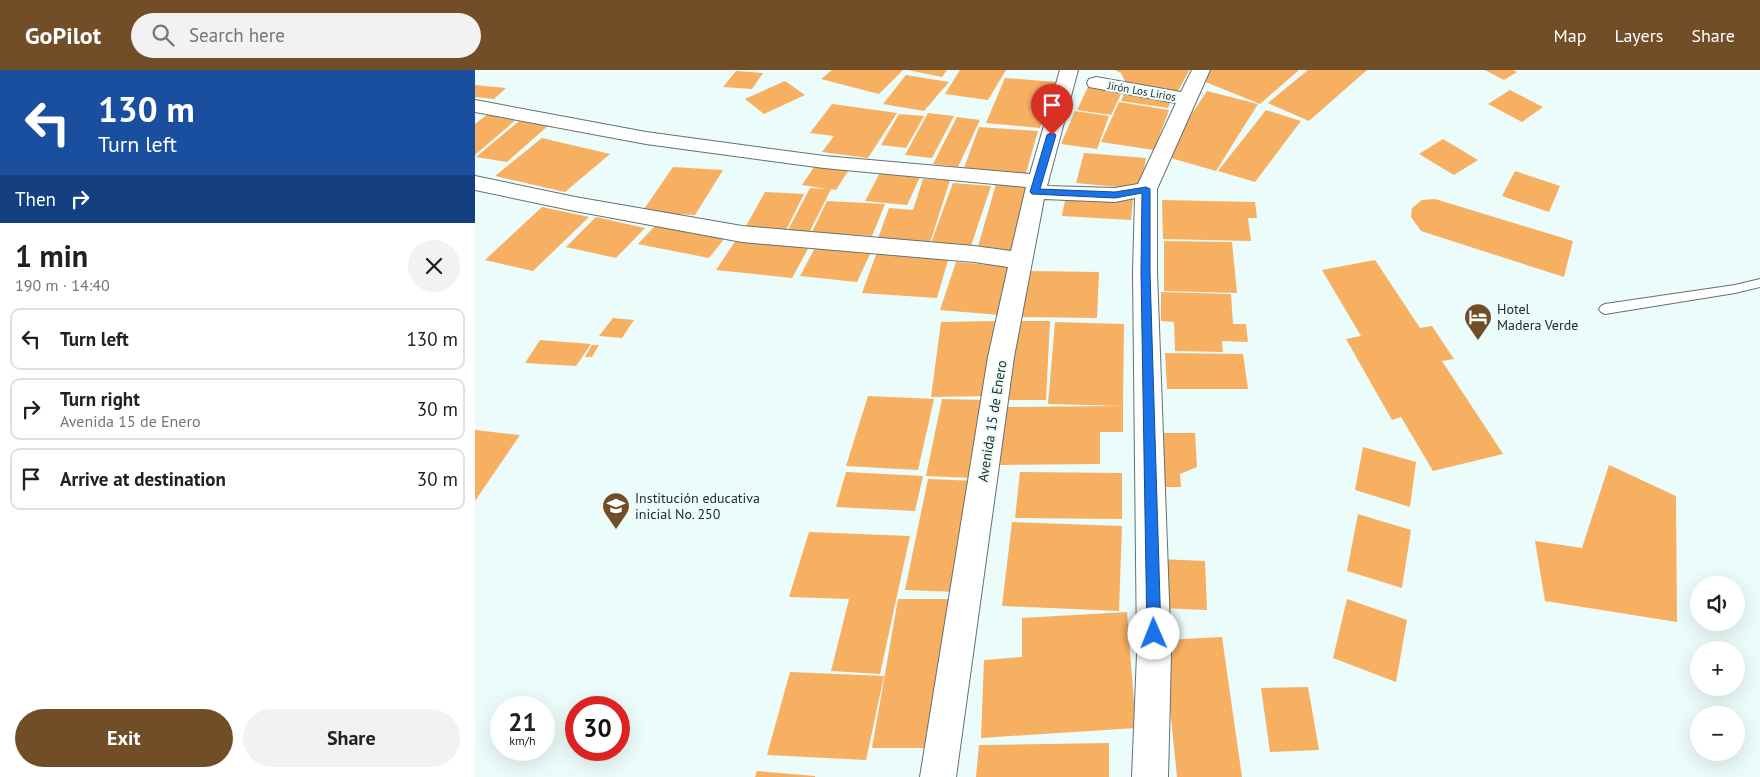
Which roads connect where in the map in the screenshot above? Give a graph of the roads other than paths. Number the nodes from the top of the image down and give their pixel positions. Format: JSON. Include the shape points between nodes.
{"nodes":[{"id":1,"x":1069,"y":70,"type":"edge"},
{"id":2,"x":1201,"y":70,"type":"edge"},
{"id":3,"x":1096,"y":83,"type":"dead end"},
{"id":4,"x":1188,"y":99,"type":"junction"},
{"id":5,"x":475,"y":106,"type":"edge"},
{"id":6,"x":475,"y":183,"type":"edge"},
{"id":7,"x":1036,"y":186,"type":"junction"},
{"id":8,"x":1146,"y":189,"type":"junction"},
{"id":9,"x":1021,"y":261,"type":"junction"},
{"id":10,"x":1760,"y":283,"type":"edge"},
{"id":11,"x":1605,"y":309,"type":"dead end"},
{"id":12,"x":938,"y":777,"type":"edge"},
{"id":13,"x":1150,"y":777,"type":"edge"}],
"edges":[{"from":1,"to":7,"type":"street","name":"Avenida 15 de Enero"},
{"from":2,"to":4,"type":"street"},
{"from":3,"to":4,"type":"street","name":"Jirón Los Lirios"},
{"from":4,"to":8,"type":"street"},
{"from":5,"to":7,"type":"street","via":[[647,138]]},
{"from":6,"to":9,"type":"street","via":[[741,234]]},
{"from":7,"to":8,"type":"street","via":[[1115,195]]},
{"from":7,"to":9,"type":"street","name":"Avenida 15 de Enero"},
{"from":8,"to":13,"type":"street","via":[[1154,654]]},
{"from":9,"to":12,"type":"street","name":"Avenida 15 de Enero","via":[[1001,357]]},
{"from":10,"to":11,"type":"lane"}]}
